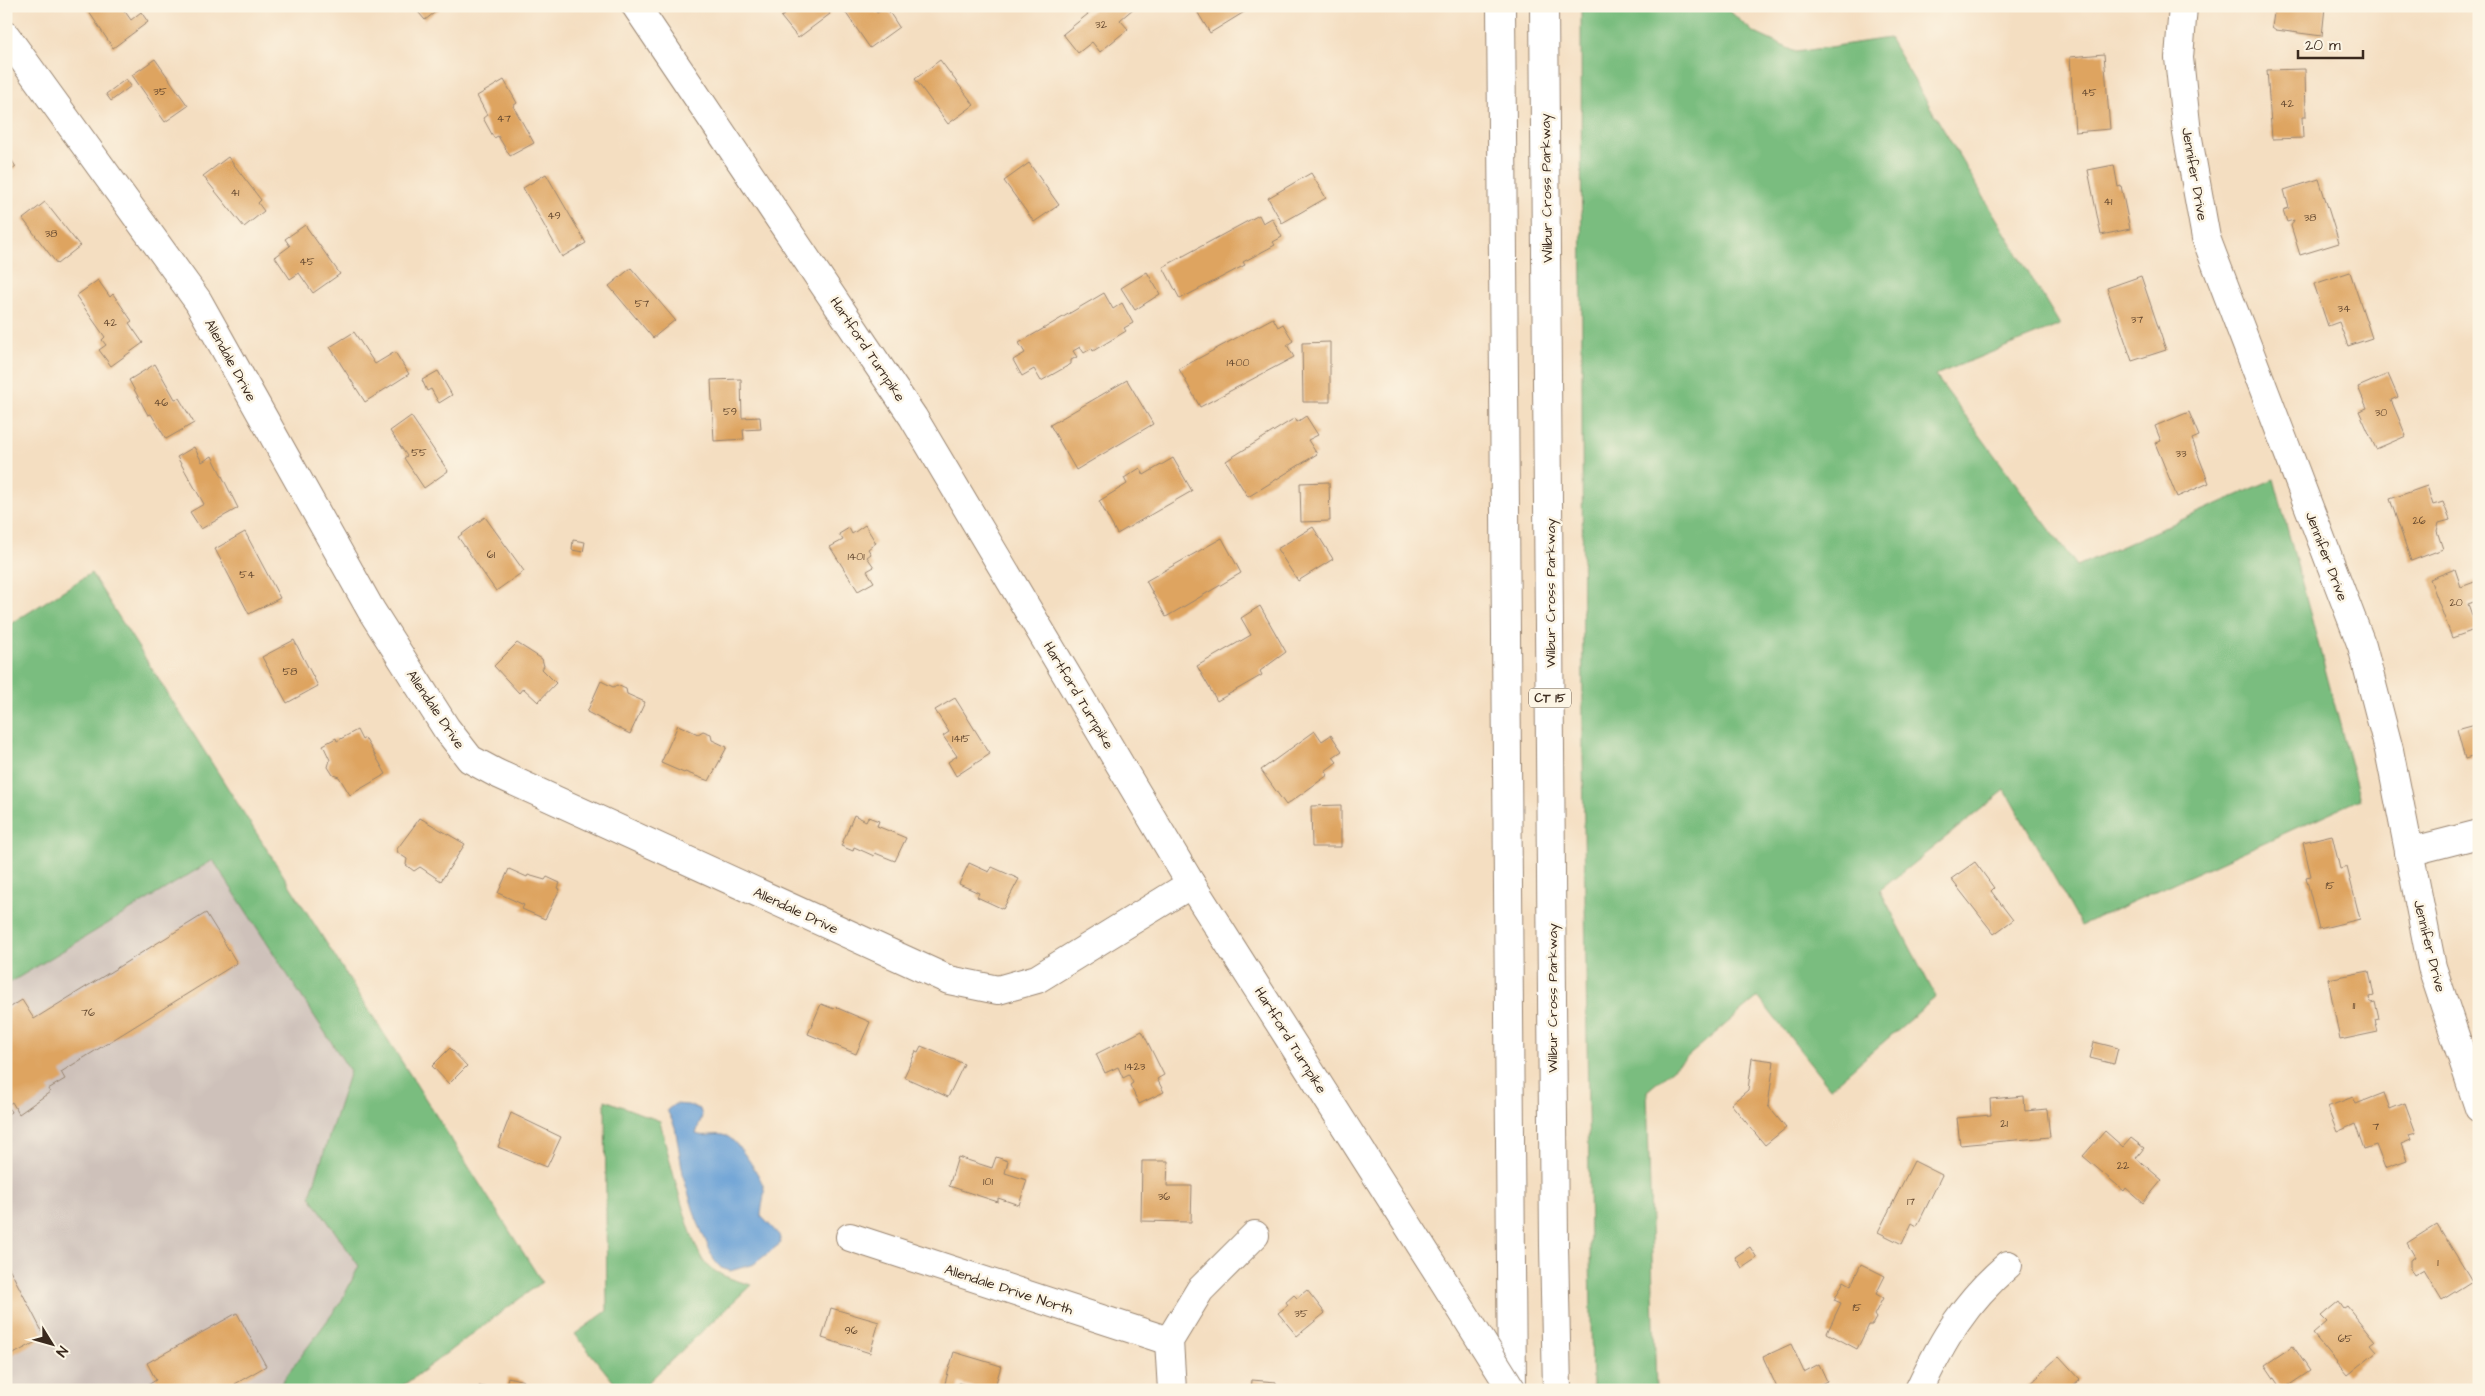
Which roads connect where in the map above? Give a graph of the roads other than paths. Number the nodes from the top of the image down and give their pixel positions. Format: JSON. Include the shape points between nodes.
{"nodes":[{"id":1,"x":636,"y":6,"type":"edge"},
{"id":2,"x":1501,"y":6,"type":"edge"},
{"id":3,"x":1544,"y":6,"type":"edge"},
{"id":4,"x":2183,"y":6,"type":"edge"},
{"id":5,"x":6,"y":36,"type":"edge"},
{"id":6,"x":2479,"y":834,"type":"edge"},
{"id":7,"x":2409,"y":852,"type":"junction"},
{"id":8,"x":1191,"y":884,"type":"junction"},
{"id":9,"x":2479,"y":1108,"type":"edge"},
{"id":10,"x":1255,"y":1235,"type":"dead end"},
{"id":11,"x":850,"y":1237,"type":"dead end"},
{"id":12,"x":2008,"y":1265,"type":"dead end"},
{"id":13,"x":1169,"y":1341,"type":"junction"},
{"id":14,"x":1172,"y":1390,"type":"edge"},
{"id":15,"x":1512,"y":1390,"type":"edge"},
{"id":16,"x":1557,"y":1390,"type":"edge"},
{"id":17,"x":1919,"y":1390,"type":"edge"}],
"edges":[{"from":1,"to":8,"type":"main road","name":"Hartford Turnpike","via":[[913,417]]},
{"from":2,"to":15,"type":"main road"},
{"from":3,"to":16,"type":"main road","name":"Wilbur Cross Parkway","number":"CT 15"},
{"from":4,"to":7,"type":"main road","name":"Jennifer Drive","via":[[2179,58],[2187,133],[2206,238],[2362,646],[2389,750]]},
{"from":5,"to":8,"type":"main road","name":"Allendale Drive","via":[[198,301],[371,610],[446,728],[470,759],[949,980],[998,990],[1037,979]]},
{"from":6,"to":7,"type":"main road"},
{"from":7,"to":9,"type":"main road","name":"Jennifer Drive","via":[[2432,967]]},
{"from":8,"to":15,"type":"main road","name":"Hartford Turnpike","bridge":true},
{"from":10,"to":13,"type":"main road","via":[[1200,1290]]},
{"from":11,"to":13,"type":"main road","name":"Allendale Drive North"},
{"from":12,"to":17,"type":"main road","via":[[1963,1310]]},
{"from":13,"to":14,"type":"main road"}]}
